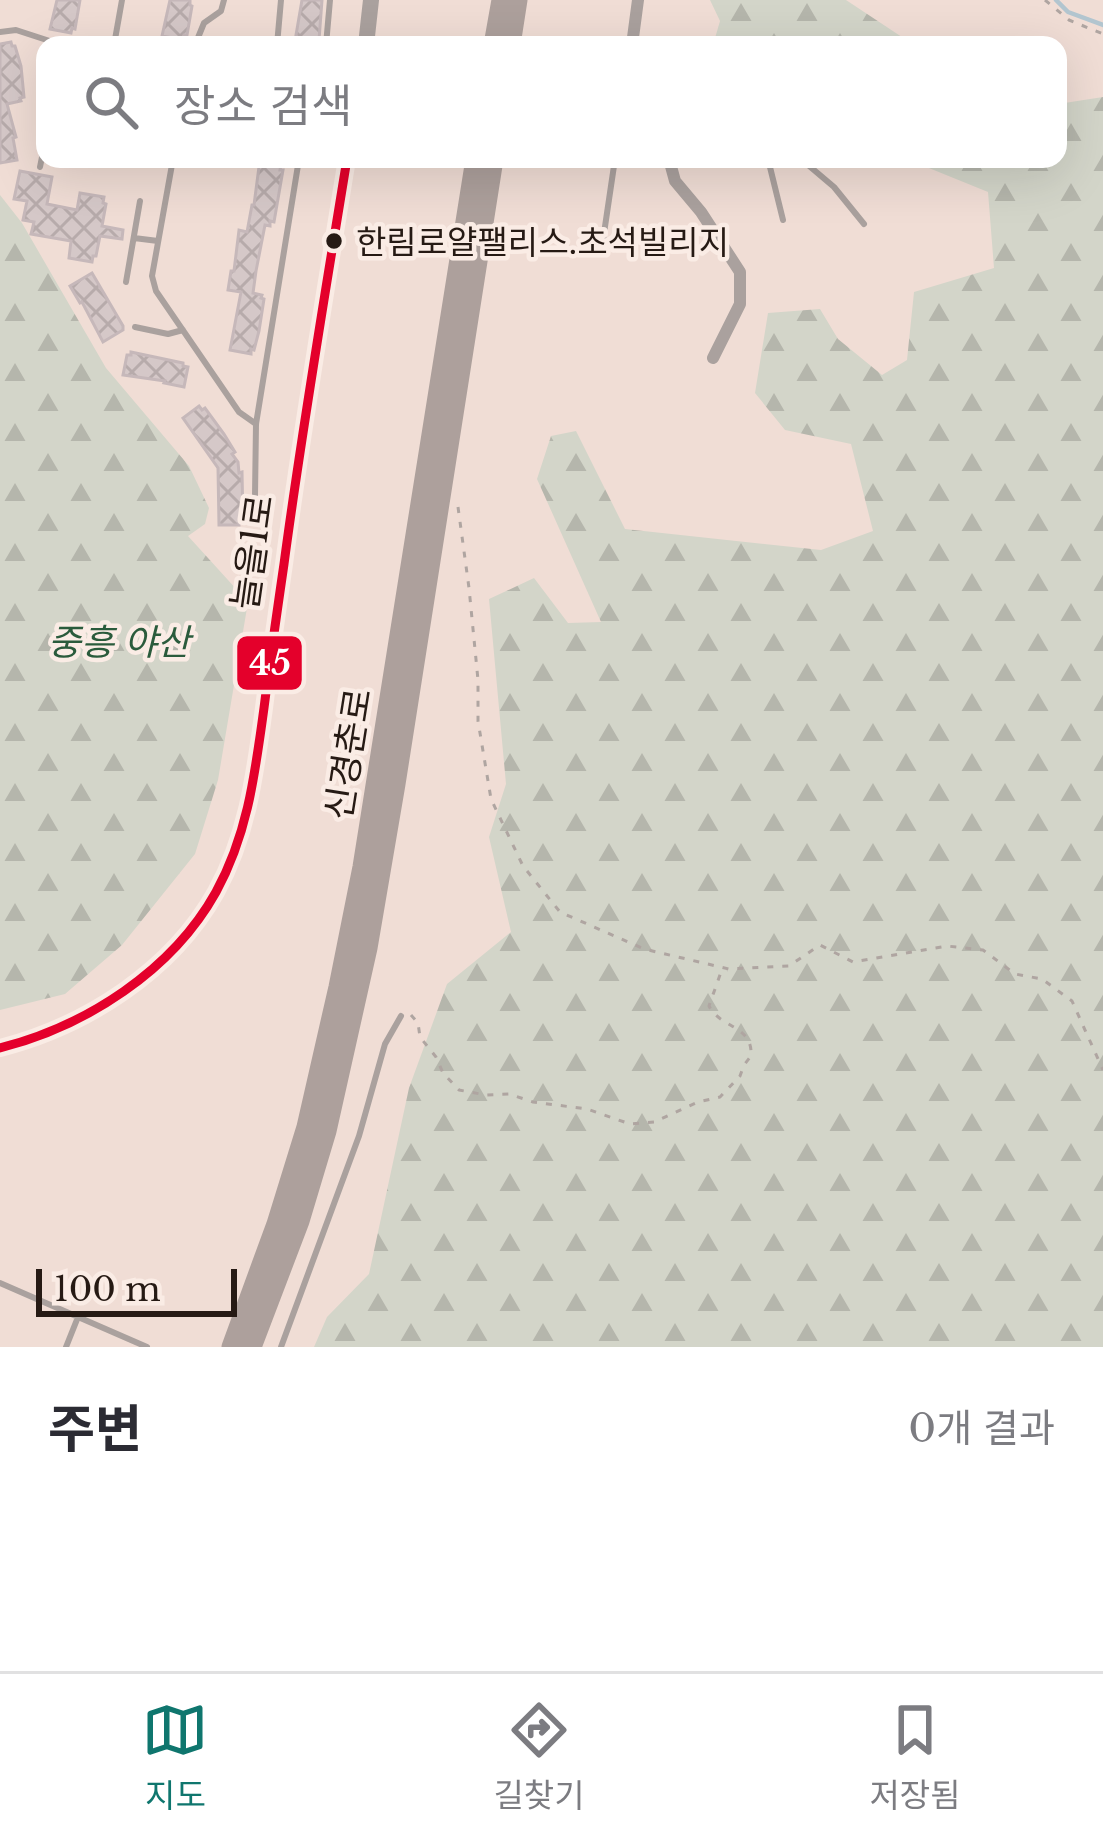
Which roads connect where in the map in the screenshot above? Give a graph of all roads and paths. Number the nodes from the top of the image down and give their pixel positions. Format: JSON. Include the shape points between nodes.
{"nodes":[{"id":1,"x":122,"y":0,"type":"edge"},
{"id":2,"x":224,"y":0,"type":"edge"},
{"id":3,"x":281,"y":0,"type":"edge"},
{"id":4,"x":330,"y":0,"type":"edge"},
{"id":5,"x":371,"y":0,"type":"edge"},
{"id":6,"x":502,"y":0,"type":"edge"},
{"id":7,"x":517,"y":0,"type":"edge"},
{"id":8,"x":638,"y":0,"type":"edge"},
{"id":9,"x":1045,"y":0,"type":"edge"},
{"id":10,"x":0,"y":32,"type":"edge"},
{"id":11,"x":1103,"y":34,"type":"edge"},
{"id":12,"x":116,"y":36,"type":"edge"},
{"id":13,"x":199,"y":36,"type":"edge"},
{"id":14,"x":278,"y":36,"type":"edge"},
{"id":15,"x":327,"y":36,"type":"edge"},
{"id":16,"x":367,"y":36,"type":"edge"},
{"id":17,"x":496,"y":36,"type":"edge"},
{"id":18,"x":511,"y":36,"type":"edge"},
{"id":19,"x":633,"y":36,"type":"edge"},
{"id":20,"x":36,"y":37,"type":"edge"},
{"id":21,"x":171,"y":168,"type":"edge"},
{"id":22,"x":297,"y":168,"type":"edge"},
{"id":23,"x":346,"y":168,"type":"edge"},
{"id":24,"x":475,"y":168,"type":"edge"},
{"id":25,"x":491,"y":168,"type":"edge"},
{"id":26,"x":614,"y":168,"type":"edge"},
{"id":27,"x":671,"y":168,"type":"edge"},
{"id":28,"x":770,"y":168,"type":"edge"},
{"id":29,"x":812,"y":168,"type":"edge"},
{"id":30,"x":140,"y":201,"type":"dead end"},
{"id":31,"x":783,"y":220,"type":"dead end"},
{"id":32,"x":863,"y":224,"type":"dead end"},
{"id":33,"x":134,"y":238,"type":"junction"},
{"id":34,"x":158,"y":242,"type":"junction"},
{"id":35,"x":615,"y":249,"type":"dead end"},
{"id":36,"x":126,"y":282,"type":"dead end"},
{"id":37,"x":135,"y":327,"type":"dead end"},
{"id":38,"x":183,"y":330,"type":"junction"},
{"id":39,"x":713,"y":358,"type":"dead end"},
{"id":40,"x":256,"y":424,"type":"junction"},
{"id":41,"x":255,"y":495,"type":"dead end"},
{"id":42,"x":462,"y":536,"type":"dead end"},
{"id":43,"x":421,"y":566,"type":"junction"},
{"id":44,"x":729,"y":969,"type":"junction"},
{"id":45,"x":401,"y":1016,"type":"joint"},
{"id":46,"x":0,"y":1048,"type":"edge"},
{"id":47,"x":1103,"y":1070,"type":"edge"},
{"id":48,"x":0,"y":1283,"type":"edge"},
{"id":49,"x":78,"y":1317,"type":"junction"},
{"id":50,"x":66,"y":1347,"type":"edge"},
{"id":51,"x":148,"y":1347,"type":"edge"},
{"id":52,"x":232,"y":1347,"type":"edge"},
{"id":53,"x":251,"y":1347,"type":"edge"},
{"id":54,"x":281,"y":1347,"type":"edge"}],
"edges":[{"from":1,"to":12,"type":"lane"},
{"from":2,"to":13,"type":"lane"},
{"from":3,"to":14,"type":"lane"},
{"from":4,"to":15,"type":"lane"},
{"from":5,"to":16,"type":"street"},
{"from":6,"to":17,"type":"highway"},
{"from":7,"to":18,"type":"highway"},
{"from":8,"to":19,"type":"street"},
{"from":9,"to":11,"type":"path"},
{"from":10,"to":20,"type":"lane"},
{"from":21,"to":34,"type":"lane"},
{"from":22,"to":40,"type":"lane"},
{"from":23,"to":46,"type":"street","name":"늘을1로","via":[[251,799],[232,860],[194,924],[135,983],[88,1014]]},
{"from":24,"to":43,"type":"highway","name":"신경춘로"},
{"from":25,"to":43,"type":"highway","name":"신경춘로"},
{"from":26,"to":35,"type":"lane","via":[[603,240]]},
{"from":27,"to":39,"type":"street","via":[[740,272],[740,304]]},
{"from":28,"to":31,"type":"lane"},
{"from":29,"to":32,"type":"lane"},
{"from":30,"to":33,"type":"lane"},
{"from":33,"to":34,"type":"lane"},
{"from":33,"to":36,"type":"lane"},
{"from":34,"to":38,"type":"lane","via":[[156,291]]},
{"from":37,"to":38,"type":"lane"},
{"from":38,"to":40,"type":"lane","via":[[239,412]]},
{"from":40,"to":41,"type":"lane"},
{"from":42,"to":44,"type":"path","via":[[491,799],[524,866],[560,912],[644,949]]},
{"from":43,"to":52,"type":"highway","name":"신경춘로","via":[[323,1061]]},
{"from":43,"to":53,"type":"highway","name":"신경춘로","via":[[382,868],[346,1042],[299,1221]]},
{"from":44,"to":45,"type":"path","via":[[709,1006],[750,1039],[752,1056],[720,1097],[640,1124],[459,1090],[420,1037],[415,1016]]},
{"from":44,"to":47,"type":"path","via":[[789,965],[820,945],[853,962],[947,946],[983,950],[1072,1001]]},
{"from":45,"to":54,"type":"lane"},
{"from":48,"to":49,"type":"lane"},
{"from":49,"to":50,"type":"lane"},
{"from":49,"to":51,"type":"lane"}]}
